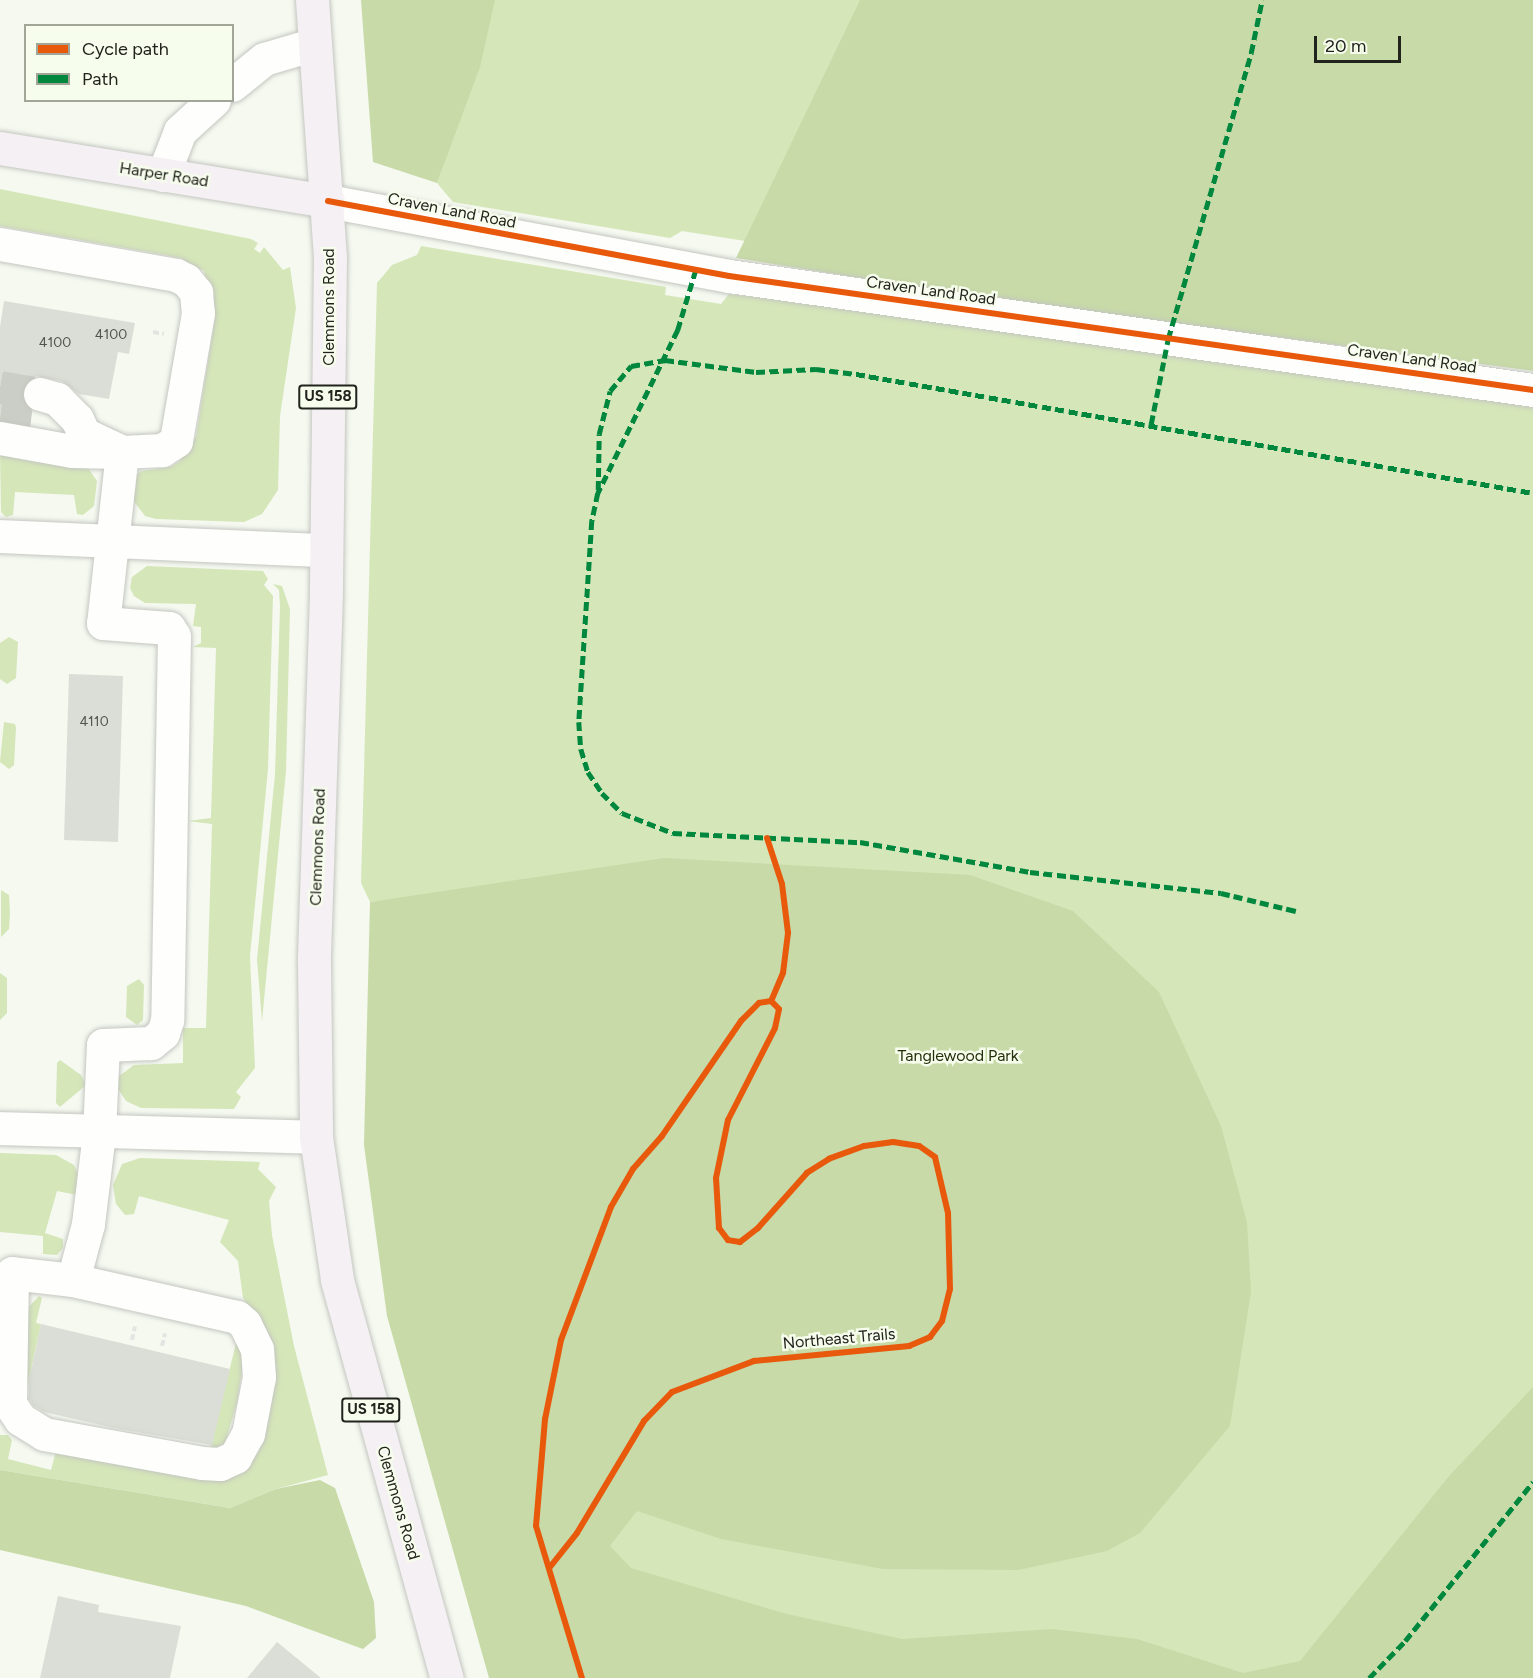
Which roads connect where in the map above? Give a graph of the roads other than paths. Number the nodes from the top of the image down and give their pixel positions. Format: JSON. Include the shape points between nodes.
{"nodes":[{"id":1,"x":312,"y":0,"type":"edge"},
{"id":2,"x":315,"y":44,"type":"junction"},
{"id":3,"x":234,"y":83,"type":"edge"},
{"id":4,"x":212,"y":102,"type":"edge"},
{"id":5,"x":0,"y":148,"type":"edge"},
{"id":6,"x":163,"y":175,"type":"junction"},
{"id":7,"x":328,"y":201,"type":"junction"},
{"id":8,"x":0,"y":244,"type":"edge"},
{"id":9,"x":1533,"y":390,"type":"edge"},
{"id":10,"x":35,"y":408,"type":"tunnel mouth"},
{"id":11,"x":0,"y":438,"type":"tunnel mouth"},
{"id":12,"x":122,"y":452,"type":"junction"},
{"id":13,"x":0,"y":536,"type":"edge"},
{"id":14,"x":112,"y":538,"type":"junction"},
{"id":15,"x":326,"y":550,"type":"junction"},
{"id":16,"x":0,"y":1128,"type":"edge"},
{"id":17,"x":99,"y":1133,"type":"junction"},
{"id":18,"x":316,"y":1137,"type":"junction"},
{"id":19,"x":73,"y":1280,"type":"junction"},
{"id":20,"x":447,"y":1678,"type":"edge"}],
"edges":[{"from":1,"to":2,"type":"main road","name":"Clemmons Road","number":"US 158"},
{"from":2,"to":3,"type":"street","via":[[264,59]]},
{"from":2,"to":7,"type":"main road","name":"Clemmons Road","number":"US 158"},
{"from":4,"to":6,"type":"street","via":[[180,131]]},
{"from":5,"to":6,"type":"main road","name":"Harper Road"},
{"from":6,"to":7,"type":"main road","name":"Harper Road"},
{"from":7,"to":9,"type":"street","name":"Craven Land Road","via":[[729,276]]},
{"from":7,"to":15,"type":"main road","name":"Clemmons Road","number":"US 158"},
{"from":8,"to":12,"type":"street","via":[[176,275],[196,292],[195,346],[176,441],[162,450]]},
{"from":10,"to":12,"type":"street","via":[[57,399],[77,419],[84,434]]},
{"from":11,"to":12,"type":"street","via":[[72,451]]},
{"from":12,"to":14,"type":"street"},
{"from":13,"to":14,"type":"street"},
{"from":14,"to":15,"type":"street"},
{"from":14,"to":17,"type":"street","via":[[103,623],[169,627],[174,636],[167,1020],[163,1033],[151,1043],[103,1045]]},
{"from":15,"to":18,"type":"main road","name":"Clemmons Road","number":"US 158","via":[[314,963]]},
{"from":16,"to":17,"type":"street"},
{"from":17,"to":18,"type":"street"},
{"from":17,"to":19,"type":"street","via":[[88,1224]]},
{"from":18,"to":20,"type":"main road","name":"Clemmons Road","number":"US 158","via":[[337,1280]]},
{"from":19,"to":19,"type":"street","via":[[12,1273],[10,1404],[20,1419],[44,1434],[202,1463],[220,1464],[235,1457],[248,1434],[258,1364],[254,1338],[245,1324],[227,1315]]}]}
